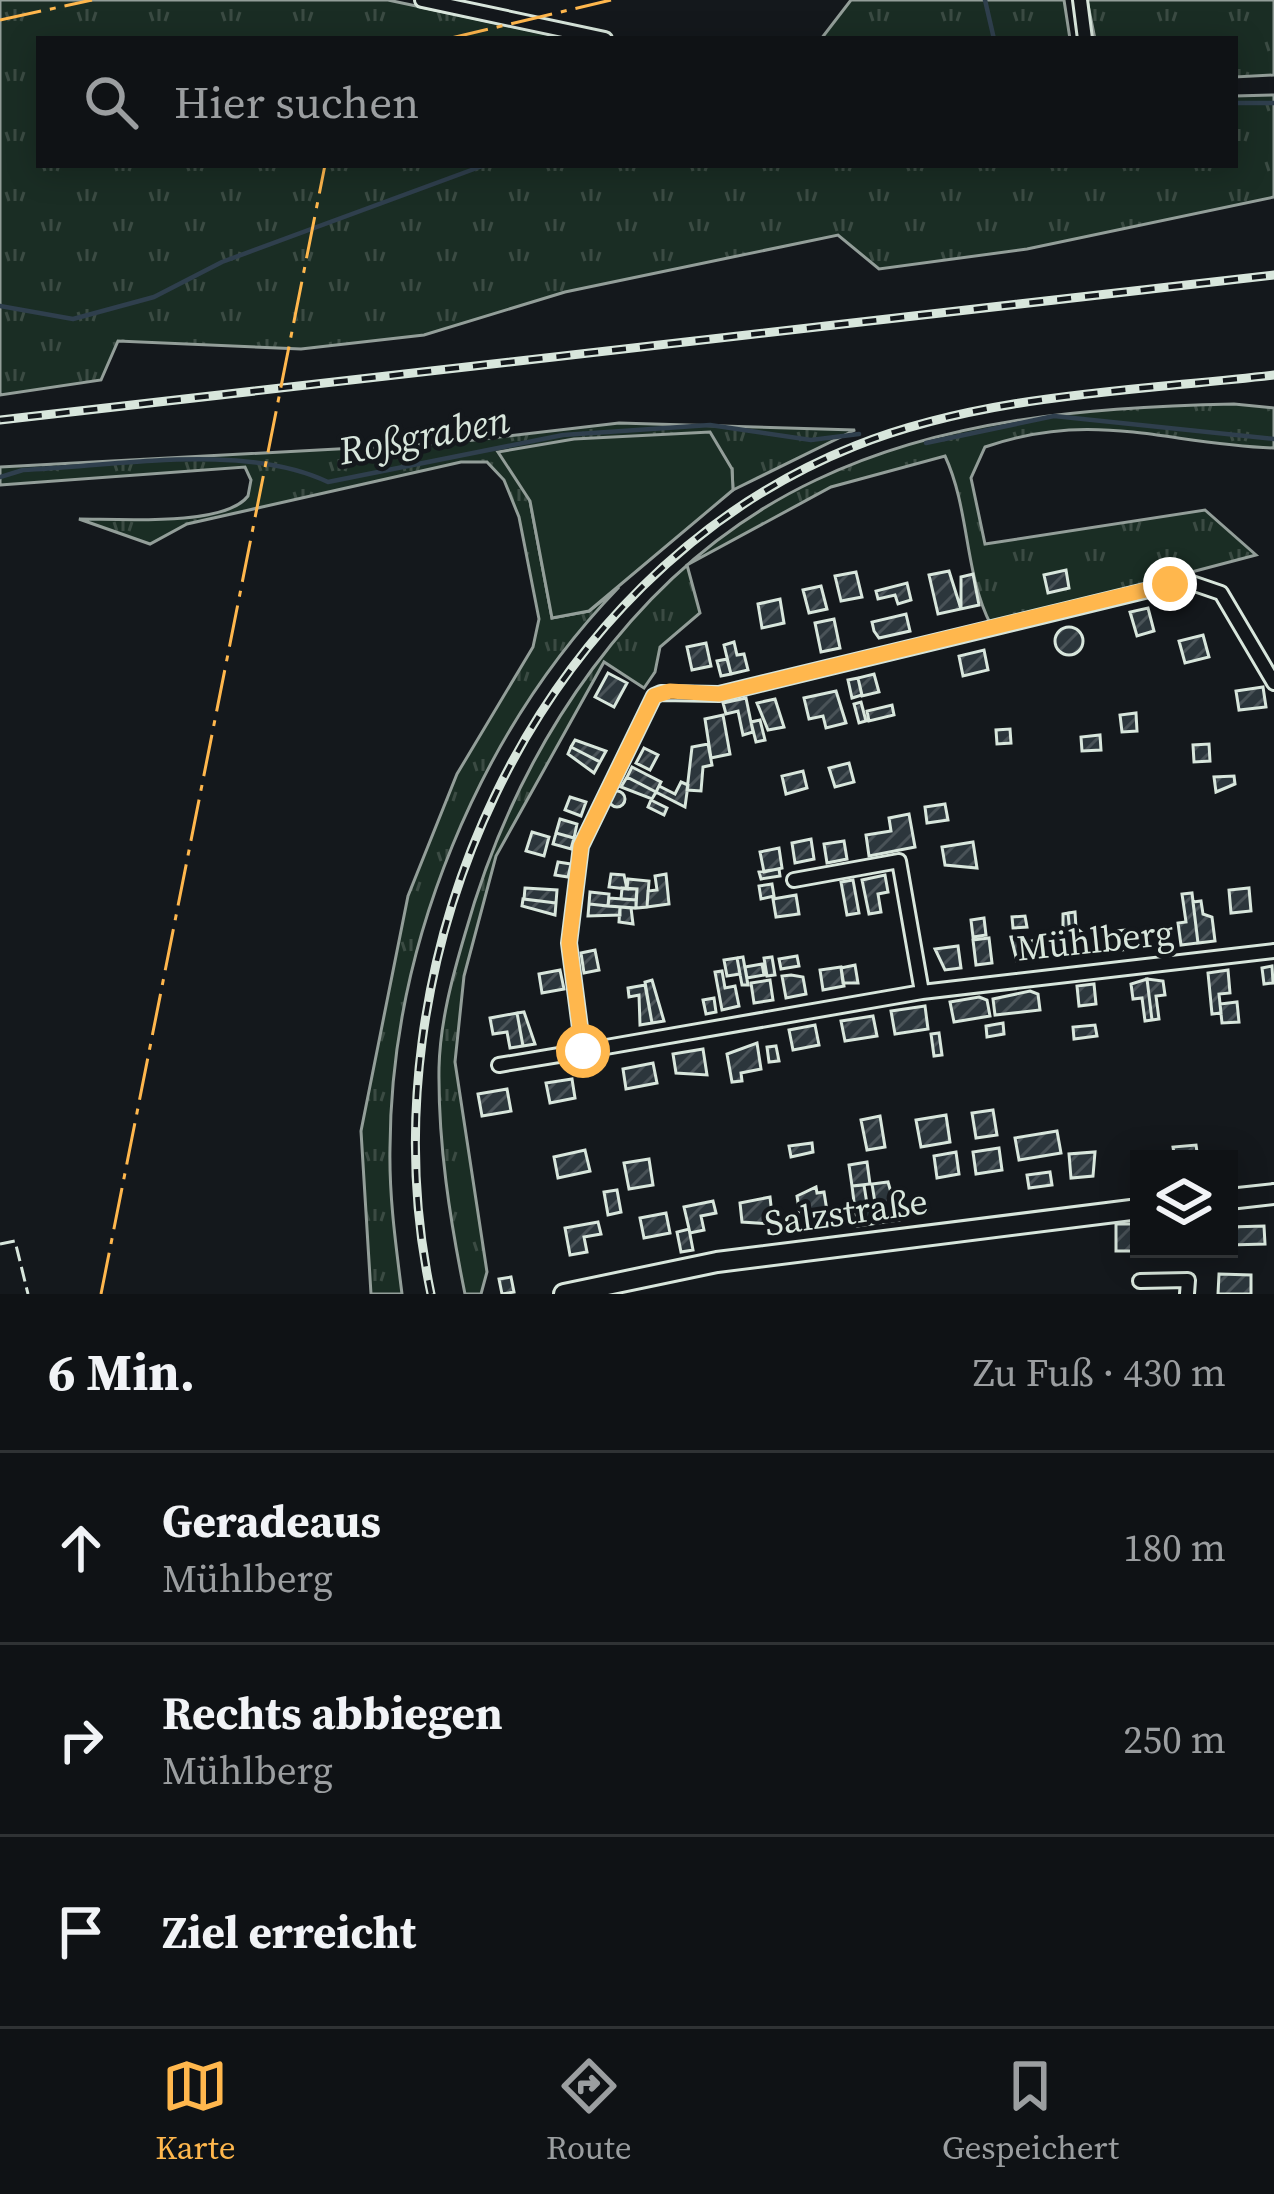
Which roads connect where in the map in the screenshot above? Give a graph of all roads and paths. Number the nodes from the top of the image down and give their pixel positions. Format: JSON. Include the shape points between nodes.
{"nodes":[{"id":1,"x":422,"y":0,"type":"edge"},
{"id":2,"x":1080,"y":0,"type":"edge"},
{"id":3,"x":591,"y":36,"type":"edge"},
{"id":4,"x":1085,"y":36,"type":"edge"},
{"id":5,"x":1274,"y":683,"type":"edge"},
{"id":6,"x":794,"y":880,"type":"dead end"},
{"id":7,"x":1274,"y":951,"type":"edge"},
{"id":8,"x":922,"y":992,"type":"junction"},
{"id":9,"x":583,"y":1051,"type":"junction"},
{"id":10,"x":499,"y":1065,"type":"dead end"},
{"id":11,"x":1274,"y":1194,"type":"edge"},
{"id":12,"x":1238,"y":1198,"type":"edge"},
{"id":13,"x":1130,"y":1210,"type":"edge"},
{"id":14,"x":1140,"y":1281,"type":"dead end"},
{"id":15,"x":564,"y":1294,"type":"edge"},
{"id":16,"x":1187,"y":1294,"type":"edge"}],
"edges":[{"from":1,"to":3,"type":"street"},
{"from":2,"to":4,"type":"street"},
{"from":5,"to":9,"type":"street","via":[[1221,593],[1186,581],[719,694],[654,696],[581,846],[569,943]]},
{"from":6,"to":8,"type":"street","via":[[899,861]]},
{"from":7,"to":8,"type":"street","name":"Mühlberg"},
{"from":8,"to":9,"type":"street","name":"Mühlberg"},
{"from":9,"to":10,"type":"street","name":"Mühlberg"},
{"from":11,"to":12,"type":"street"},
{"from":13,"to":15,"type":"street","name":"Salzstraße","via":[[717,1262]]},
{"from":14,"to":16,"type":"street","via":[[1188,1280]]}]}
